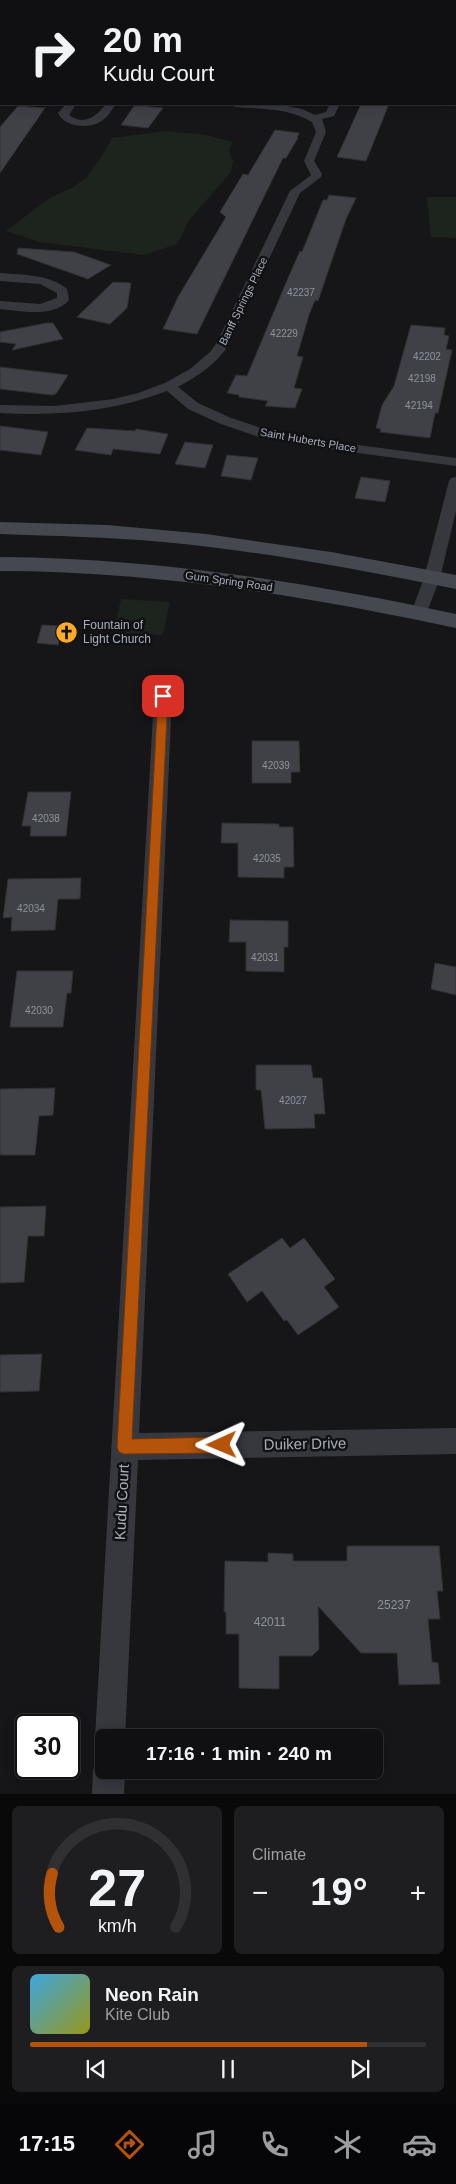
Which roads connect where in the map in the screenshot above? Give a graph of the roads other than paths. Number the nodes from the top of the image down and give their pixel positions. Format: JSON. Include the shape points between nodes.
{"nodes":[{"id":1,"x":69,"y":105,"type":"edge"},
{"id":2,"x":110,"y":105,"type":"edge"},
{"id":3,"x":271,"y":105,"type":"edge"},
{"id":4,"x":334,"y":105,"type":"edge"},
{"id":5,"x":315,"y":118,"type":"junction"},
{"id":6,"x":0,"y":277,"type":"edge"},
{"id":7,"x":0,"y":306,"type":"edge"},
{"id":8,"x":170,"y":388,"type":"junction"},
{"id":9,"x":0,"y":409,"type":"edge"},
{"id":10,"x":456,"y":462,"type":"edge"},
{"id":11,"x":456,"y":481,"type":"edge"},
{"id":12,"x":0,"y":528,"type":"edge"},
{"id":13,"x":0,"y":564,"type":"edge"},
{"id":14,"x":432,"y":578,"type":"junction"},
{"id":15,"x":456,"y":582,"type":"edge"},
{"id":16,"x":419,"y":613,"type":"junction"},
{"id":17,"x":456,"y":621,"type":"edge"},
{"id":18,"x":163,"y":696,"type":"dead end"},
{"id":19,"x":456,"y":1441,"type":"edge"},
{"id":20,"x":124,"y":1447,"type":"junction"},
{"id":21,"x":110,"y":1729,"type":"edge"},
{"id":22,"x":109,"y":1779,"type":"edge"},
{"id":23,"x":108,"y":1794,"type":"edge"}],
"edges":[{"from":1,"to":2,"type":"street","via":[[63,113],[76,122],[100,118]]},
{"from":3,"to":5,"type":"street"},
{"from":4,"to":5,"type":"street","via":[[330,114]]},
{"from":5,"to":8,"type":"street","name":"Banff Springs Place","via":[[321,126],[310,158],[316,177],[295,191],[216,355]]},
{"from":6,"to":7,"type":"street","via":[[58,286],[63,292],[63,300],[53,306],[37,308]]},
{"from":8,"to":9,"type":"street","name":"Banff Springs Place","via":[[68,410]]},
{"from":8,"to":10,"type":"street","name":"Saint Huberts Place","via":[[193,406],[264,434]]},
{"from":11,"to":14,"type":"street"},
{"from":12,"to":14,"type":"main road","via":[[121,532],[194,539],[356,562]]},
{"from":13,"to":16,"type":"main road","name":"Gum Spring Road","via":[[188,574]]},
{"from":14,"to":15,"type":"main road"},
{"from":14,"to":16,"type":"street"},
{"from":16,"to":17,"type":"main road","name":"Gum Spring Road"},
{"from":18,"to":20,"type":"street","name":"Kudu Court"},
{"from":19,"to":20,"type":"street","name":"Duiker Drive"},
{"from":20,"to":21,"type":"street","name":"Kudu Court"},
{"from":22,"to":23,"type":"street"}]}
